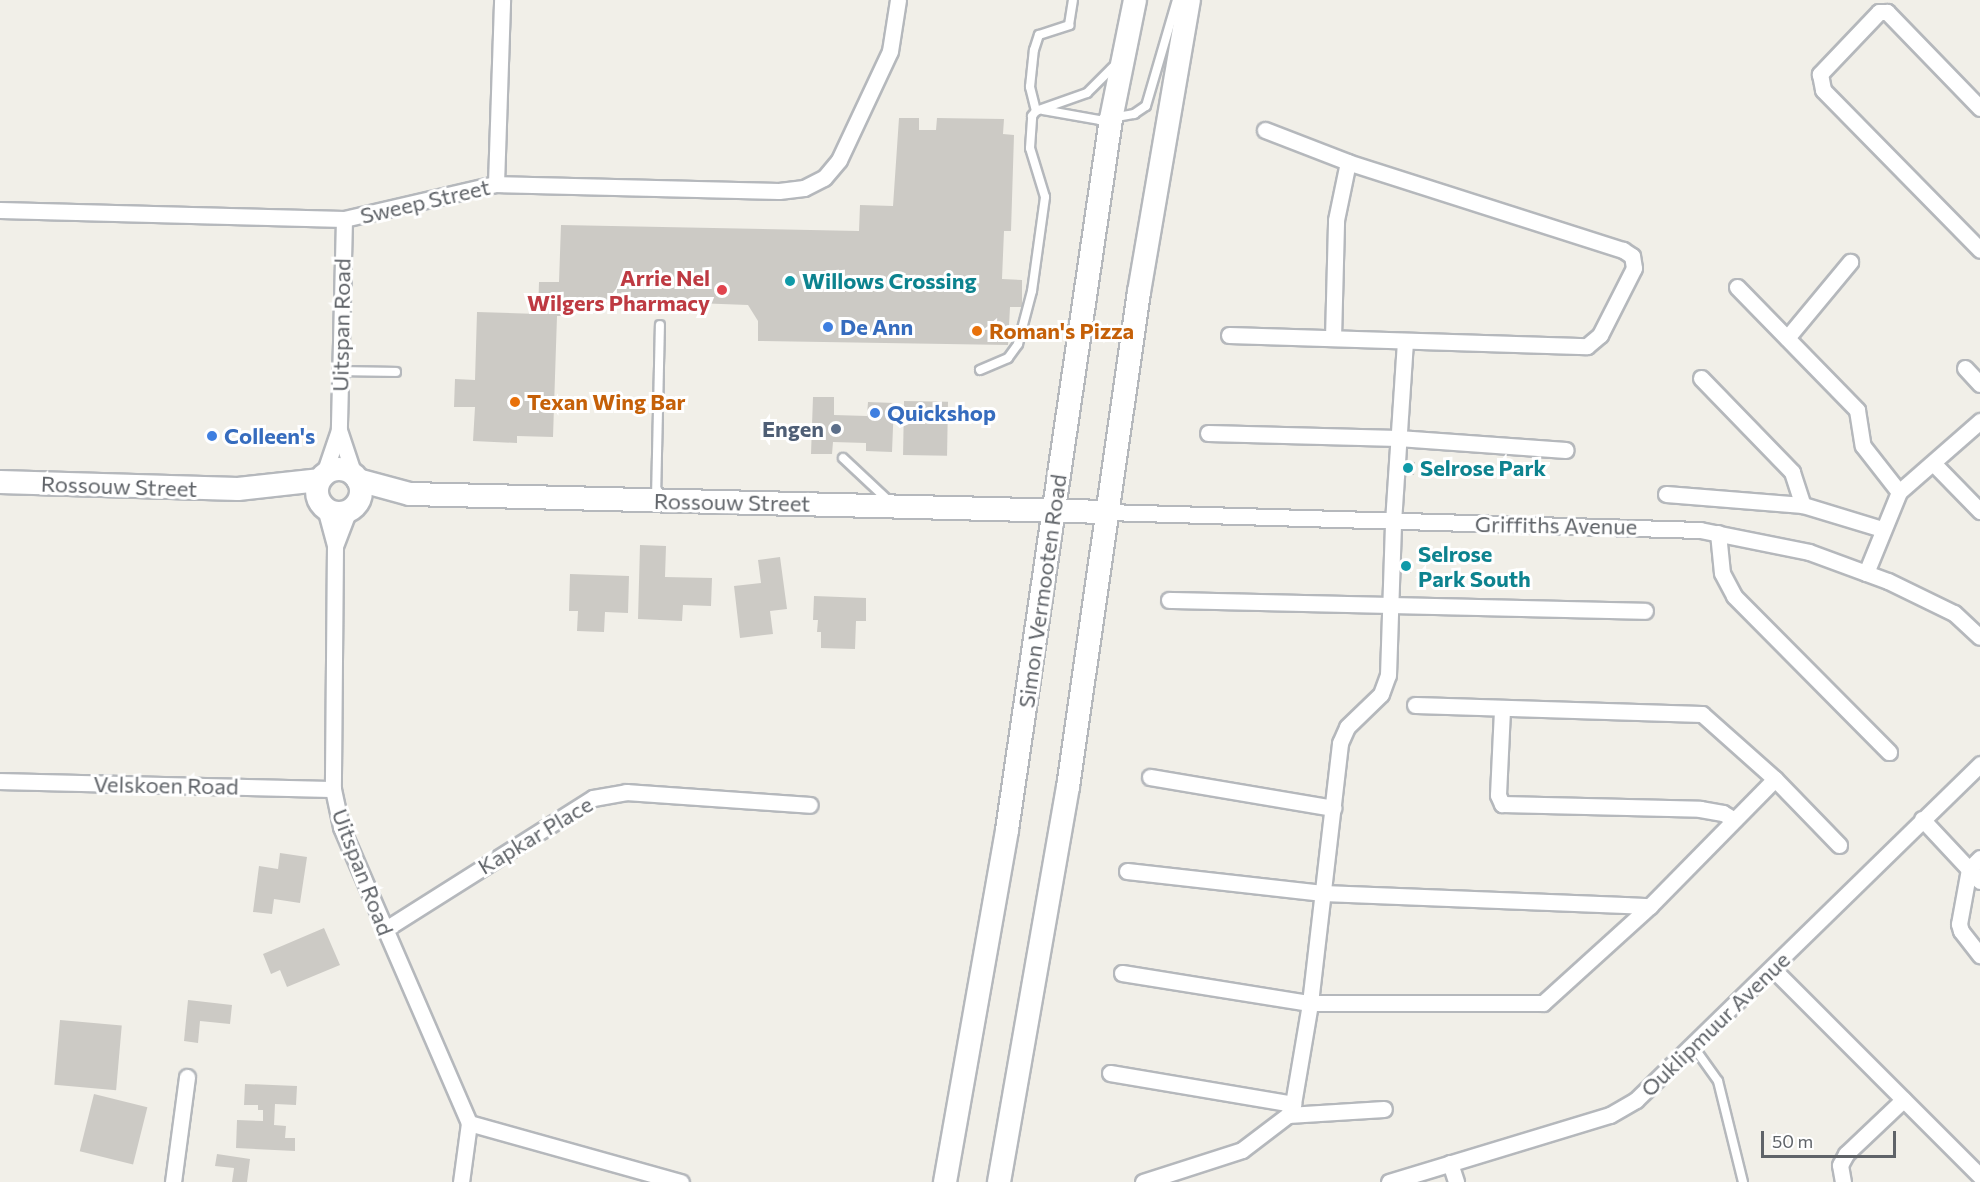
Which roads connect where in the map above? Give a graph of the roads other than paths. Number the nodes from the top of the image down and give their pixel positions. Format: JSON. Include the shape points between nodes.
{"nodes":[{"id":1,"x":502,"y":0,"type":"edge"},
{"id":2,"x":898,"y":0,"type":"edge"},
{"id":3,"x":1073,"y":0,"type":"edge"},
{"id":4,"x":1135,"y":0,"type":"edge"},
{"id":5,"x":1177,"y":0,"type":"edge"},
{"id":6,"x":1189,"y":0,"type":"edge"},
{"id":7,"x":1124,"y":53,"type":"junction"},
{"id":8,"x":1980,"y":108,"type":"edge"},
{"id":9,"x":1038,"y":110,"type":"junction"},
{"id":10,"x":1111,"y":120,"type":"junction"},
{"id":11,"x":1265,"y":130,"type":"dead end"},
{"id":12,"x":1348,"y":162,"type":"junction"},
{"id":13,"x":496,"y":184,"type":"junction"},
{"id":14,"x":0,"y":210,"type":"edge"},
{"id":15,"x":344,"y":219,"type":"junction"},
{"id":16,"x":1980,"y":250,"type":"edge"},
{"id":17,"x":1850,"y":262,"type":"dead end"},
{"id":18,"x":1737,"y":286,"type":"dead end"},
{"id":19,"x":660,"y":325,"type":"dead end"},
{"id":20,"x":1229,"y":334,"type":"dead end"},
{"id":21,"x":1334,"y":338,"type":"junction"},
{"id":22,"x":1787,"y":338,"type":"junction"},
{"id":23,"x":1405,"y":343,"type":"junction"},
{"id":24,"x":1965,"y":368,"type":"dead end"},
{"id":25,"x":980,"y":370,"type":"dead end"},
{"id":26,"x":340,"y":371,"type":"junction"},
{"id":27,"x":396,"y":372,"type":"dead end"},
{"id":28,"x":1701,"y":378,"type":"dead end"},
{"id":29,"x":1980,"y":384,"type":"edge"},
{"id":30,"x":1980,"y":421,"type":"edge"},
{"id":31,"x":339,"y":430,"type":"junction"},
{"id":32,"x":1208,"y":433,"type":"dead end"},
{"id":33,"x":1398,"y":438,"type":"junction"},
{"id":34,"x":1566,"y":450,"type":"dead end"},
{"id":35,"x":843,"y":458,"type":"dead end"},
{"id":36,"x":1934,"y":464,"type":"junction"},
{"id":37,"x":322,"y":477,"type":"junction"},
{"id":38,"x":356,"y":477,"type":"junction"},
{"id":39,"x":0,"y":482,"type":"edge"},
{"id":40,"x":238,"y":489,"type":"junction"},
{"id":41,"x":1899,"y":492,"type":"junction"},
{"id":42,"x":410,"y":494,"type":"junction"},
{"id":43,"x":1666,"y":494,"type":"dead end"},
{"id":44,"x":656,"y":500,"type":"junction"},
{"id":45,"x":1803,"y":505,"type":"junction"},
{"id":46,"x":894,"y":506,"type":"junction"},
{"id":47,"x":324,"y":507,"type":"junction"},
{"id":48,"x":350,"y":509,"type":"junction"},
{"id":49,"x":1053,"y":509,"type":"junction"},
{"id":50,"x":1980,"y":511,"type":"edge"},
{"id":51,"x":1107,"y":512,"type":"junction"},
{"id":52,"x":1393,"y":522,"type":"junction"},
{"id":53,"x":1882,"y":529,"type":"junction"},
{"id":54,"x":1718,"y":533,"type":"junction"},
{"id":55,"x":335,"y":546,"type":"junction"},
{"id":56,"x":1866,"y":573,"type":"junction"},
{"id":57,"x":1169,"y":600,"type":"dead end"},
{"id":58,"x":1392,"y":604,"type":"junction"},
{"id":59,"x":1645,"y":611,"type":"dead end"},
{"id":60,"x":1980,"y":638,"type":"edge"},
{"id":61,"x":1414,"y":705,"type":"dead end"},
{"id":62,"x":1502,"y":710,"type":"junction"},
{"id":63,"x":1889,"y":752,"type":"dead end"},
{"id":64,"x":1980,"y":764,"type":"edge"},
{"id":65,"x":1150,"y":777,"type":"dead end"},
{"id":66,"x":1775,"y":779,"type":"junction"},
{"id":67,"x":0,"y":780,"type":"edge"},
{"id":68,"x":333,"y":789,"type":"junction"},
{"id":69,"x":810,"y":805,"type":"dead end"},
{"id":70,"x":1333,"y":808,"type":"junction"},
{"id":71,"x":1922,"y":819,"type":"junction"},
{"id":72,"x":1734,"y":820,"type":"junction"},
{"id":73,"x":1839,"y":844,"type":"dead end"},
{"id":74,"x":1980,"y":858,"type":"edge"},
{"id":75,"x":1969,"y":869,"type":"junction"},
{"id":76,"x":1127,"y":871,"type":"dead end"},
{"id":77,"x":1980,"y":881,"type":"edge"},
{"id":78,"x":1323,"y":893,"type":"junction"},
{"id":79,"x":1650,"y":906,"type":"junction"},
{"id":80,"x":384,"y":930,"type":"junction"},
{"id":81,"x":1980,"y":955,"type":"edge"},
{"id":82,"x":1773,"y":969,"type":"junction"},
{"id":83,"x":1122,"y":973,"type":"dead end"},
{"id":84,"x":1310,"y":1004,"type":"junction"},
{"id":85,"x":1693,"y":1046,"type":"junction"},
{"id":86,"x":1110,"y":1073,"type":"dead end"},
{"id":87,"x":187,"y":1077,"type":"dead end"},
{"id":88,"x":1903,"y":1100,"type":"junction"},
{"id":89,"x":1290,"y":1109,"type":"junction"},
{"id":90,"x":1384,"y":1109,"type":"dead end"},
{"id":91,"x":469,"y":1123,"type":"junction"},
{"id":92,"x":1450,"y":1163,"type":"junction"},
{"id":93,"x":1980,"y":1176,"type":"edge"},
{"id":94,"x":172,"y":1182,"type":"edge"},
{"id":95,"x":461,"y":1182,"type":"edge"},
{"id":96,"x":681,"y":1182,"type":"edge"},
{"id":97,"x":945,"y":1182,"type":"edge"},
{"id":98,"x":1001,"y":1182,"type":"edge"},
{"id":99,"x":1143,"y":1182,"type":"edge"},
{"id":100,"x":1389,"y":1182,"type":"edge"},
{"id":101,"x":1456,"y":1182,"type":"edge"},
{"id":102,"x":1743,"y":1182,"type":"edge"},
{"id":103,"x":1843,"y":1182,"type":"edge"}],
"edges":[{"from":1,"to":13,"type":"street"},
{"from":2,"to":13,"type":"street","name":"Sweep Street","via":[[890,51],[839,160],[824,178],[804,188],[779,191]]},
{"from":3,"to":9,"type":"lane","via":[[1069,26],[1039,35],[1034,50],[1030,87]]},
{"from":4,"to":7,"type":"main road","name":"Simon Vermooten Road"},
{"from":5,"to":10,"type":"lane","via":[[1151,98],[1134,114]]},
{"from":6,"to":51,"type":"main road","via":[[1161,155]]},
{"from":7,"to":9,"type":"lane","via":[[1087,93]]},
{"from":7,"to":10,"type":"main road","name":"Simon Vermooten Road"},
{"from":8,"to":16,"type":"street","via":[[1887,12],[1879,12],[1820,74],[1823,90]]},
{"from":9,"to":10,"type":"lane"},
{"from":9,"to":25,"type":"lane","via":[[1032,116],[1030,148],[1045,197],[1032,291],[1018,344],[1008,358]]},
{"from":10,"to":49,"type":"main road","name":"Simon Vermooten Road"},
{"from":11,"to":12,"type":"street"},
{"from":12,"to":21,"type":"street","via":[[1336,220]]},
{"from":12,"to":23,"type":"street","via":[[1623,250],[1635,262],[1600,335],[1587,345]]},
{"from":13,"to":15,"type":"street","name":"Sweep Street"},
{"from":14,"to":15,"type":"street","name":"Sweep Street"},
{"from":15,"to":26,"type":"street","name":"Uitspan Road"},
{"from":17,"to":22,"type":"street"},
{"from":18,"to":22,"type":"street"},
{"from":19,"to":44,"type":"lane"},
{"from":20,"to":21,"type":"street"},
{"from":21,"to":23,"type":"street"},
{"from":22,"to":41,"type":"street","via":[[1857,410],[1863,446]]},
{"from":23,"to":33,"type":"street"},
{"from":24,"to":29,"type":"street"},
{"from":26,"to":27,"type":"lane"},
{"from":26,"to":31,"type":"street","name":"Uitspan Road"},
{"from":28,"to":45,"type":"street","via":[[1792,472]]},
{"from":30,"to":36,"type":"street"},
{"from":31,"to":37,"type":"street","name":"Uitspan Road"},
{"from":31,"to":38,"type":"street","name":"Uitspan Road"},
{"from":32,"to":33,"type":"street"},
{"from":33,"to":34,"type":"street"},
{"from":33,"to":52,"type":"street"},
{"from":35,"to":46,"type":"lane"},
{"from":36,"to":41,"type":"street"},
{"from":36,"to":50,"type":"street"},
{"from":37,"to":38,"type":"main road","via":[[336,469]]},
{"from":37,"to":40,"type":"main road","name":"Rossouw Street"},
{"from":37,"to":47,"type":"main road","via":[[317,494]]},
{"from":38,"to":42,"type":"main road","name":"Rossouw Street"},
{"from":38,"to":48,"type":"main road","via":[[359,499]]},
{"from":39,"to":40,"type":"main road","name":"Rossouw Street"},
{"from":40,"to":47,"type":"main road","name":"Rossouw Street"},
{"from":41,"to":53,"type":"street"},
{"from":42,"to":44,"type":"main road","name":"Rossouw Street"},
{"from":42,"to":48,"type":"main road","name":"Rossouw Street"},
{"from":43,"to":45,"type":"street"},
{"from":44,"to":46,"type":"main road","name":"Rossouw Street"},
{"from":45,"to":53,"type":"street"},
{"from":46,"to":49,"type":"main road","name":"Rossouw Street"},
{"from":47,"to":48,"type":"main road","via":[[337,513]]},
{"from":47,"to":55,"type":"street","name":"Uitspan Road"},
{"from":48,"to":55,"type":"street","name":"Uitspan Road"},
{"from":49,"to":51,"type":"main road","name":"Rossouw Street"},
{"from":49,"to":97,"type":"main road","name":"Simon Vermooten Road","via":[[1006,830]]},
{"from":51,"to":52,"type":"street","name":"Griffiths Avenue"},
{"from":51,"to":98,"type":"main road","via":[[1068,787]]},
{"from":52,"to":54,"type":"street","name":"Griffiths Avenue","via":[[1624,526]]},
{"from":52,"to":58,"type":"street"},
{"from":53,"to":56,"type":"street"},
{"from":54,"to":56,"type":"street","name":"Griffiths Avenue","via":[[1809,552]]},
{"from":54,"to":63,"type":"street","via":[[1722,573],[1734,596]]},
{"from":55,"to":68,"type":"street","name":"Uitspan Road"},
{"from":56,"to":60,"type":"street","name":"Griffiths Avenue","via":[[1942,606]]},
{"from":57,"to":58,"type":"street"},
{"from":58,"to":59,"type":"street"},
{"from":58,"to":70,"type":"street","via":[[1388,675],[1381,693],[1347,727],[1340,743]]},
{"from":61,"to":62,"type":"street"},
{"from":62,"to":66,"type":"street","via":[[1702,714]]},
{"from":62,"to":72,"type":"street","via":[[1498,795],[1502,804],[1700,809],[1723,813]]},
{"from":64,"to":71,"type":"street","name":"Ouklipmuur Avenue"},
{"from":65,"to":70,"type":"street"},
{"from":66,"to":72,"type":"street"},
{"from":66,"to":73,"type":"street"},
{"from":67,"to":68,"type":"street","name":"Velskoen Road"},
{"from":68,"to":80,"type":"street","name":"Uitspan Road","via":[[341,826]]},
{"from":69,"to":80,"type":"street","name":"Kapkar Place","via":[[626,792],[593,798]]},
{"from":70,"to":78,"type":"street"},
{"from":71,"to":75,"type":"street"},
{"from":71,"to":82,"type":"street","name":"Ouklipmuur Avenue"},
{"from":72,"to":79,"type":"street"},
{"from":74,"to":75,"type":"street"},
{"from":75,"to":77,"type":"street"},
{"from":75,"to":81,"type":"street","via":[[1959,924]]},
{"from":76,"to":78,"type":"street"},
{"from":78,"to":79,"type":"street"},
{"from":78,"to":84,"type":"street"},
{"from":79,"to":84,"type":"street","via":[[1543,1003]]},
{"from":80,"to":91,"type":"street","name":"Uitspan Road"},
{"from":82,"to":85,"type":"street","name":"Ouklipmuur Avenue"},
{"from":82,"to":88,"type":"street"},
{"from":83,"to":84,"type":"street"},
{"from":84,"to":89,"type":"street"},
{"from":85,"to":92,"type":"street","name":"Ouklipmuur Avenue","via":[[1636,1100],[1610,1115]]},
{"from":85,"to":102,"type":"lane","via":[[1718,1081]]},
{"from":86,"to":89,"type":"street"},
{"from":87,"to":94,"type":"street"},
{"from":88,"to":93,"type":"street"},
{"from":88,"to":103,"type":"street","via":[[1846,1154],[1840,1165]]},
{"from":89,"to":90,"type":"street"},
{"from":89,"to":99,"type":"street","via":[[1242,1150]]},
{"from":91,"to":95,"type":"street"},
{"from":91,"to":96,"type":"street"},
{"from":92,"to":100,"type":"street","name":"Ouklipmuur Avenue"},
{"from":92,"to":101,"type":"street"}]}
